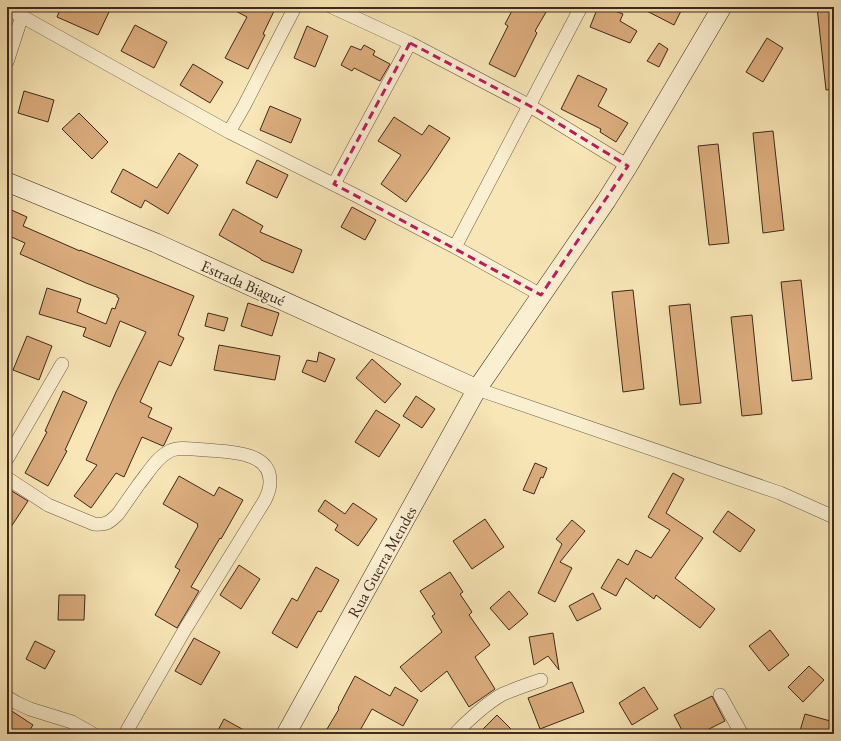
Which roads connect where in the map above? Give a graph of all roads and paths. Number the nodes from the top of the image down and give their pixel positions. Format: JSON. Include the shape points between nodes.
{"nodes":[{"id":1,"x":295,"y":7,"type":"edge"},
{"id":2,"x":332,"y":7,"type":"edge"},
{"id":3,"x":581,"y":7,"type":"edge"},
{"id":4,"x":722,"y":7,"type":"edge"},
{"id":5,"x":7,"y":8,"type":"edge"},
{"id":6,"x":22,"y":16,"type":"junction"},
{"id":7,"x":410,"y":43,"type":"junction"},
{"id":8,"x":7,"y":62,"type":"edge"},
{"id":9,"x":530,"y":106,"type":"junction"},
{"id":10,"x":229,"y":132,"type":"junction"},
{"id":11,"x":628,"y":166,"type":"junction"},
{"id":12,"x":7,"y":182,"type":"edge"},
{"id":13,"x":334,"y":184,"type":"junction"},
{"id":14,"x":455,"y":247,"type":"junction"},
{"id":15,"x":541,"y":295,"type":"junction"},
{"id":16,"x":62,"y":364,"type":"dead end"},
{"id":17,"x":477,"y":389,"type":"junction"},
{"id":18,"x":7,"y":459,"type":"edge"},
{"id":19,"x":7,"y":478,"type":"edge"},
{"id":20,"x":834,"y":517,"type":"edge"},
{"id":21,"x":541,"y":680,"type":"dead end"},
{"id":22,"x":720,"y":695,"type":"dead end"},
{"id":23,"x":7,"y":697,"type":"edge"},
{"id":24,"x":88,"y":733,"type":"edge"},
{"id":25,"x":125,"y":734,"type":"edge"},
{"id":26,"x":286,"y":734,"type":"edge"},
{"id":27,"x":455,"y":734,"type":"edge"},
{"id":28,"x":742,"y":734,"type":"edge"}],
"edges":[{"from":1,"to":10,"type":"street"},
{"from":2,"to":7,"type":"street"},
{"from":3,"to":9,"type":"street"},
{"from":4,"to":11,"type":"main road","name":"Rua Guerra Mendes"},
{"from":5,"to":6,"type":"street"},
{"from":6,"to":8,"type":"street"},
{"from":6,"to":10,"type":"street"},
{"from":7,"to":9,"type":"street"},
{"from":7,"to":13,"type":"street"},
{"from":9,"to":11,"type":"street"},
{"from":9,"to":14,"type":"street"},
{"from":10,"to":13,"type":"street"},
{"from":11,"to":15,"type":"main road","name":"Rua Guerra Mendes"},
{"from":12,"to":17,"type":"main road","name":"Estrada Biagué","via":[[156,244]]},
{"from":13,"to":14,"type":"street"},
{"from":14,"to":15,"type":"street"},
{"from":15,"to":17,"type":"main road","name":"Rua Guerra Mendes"},
{"from":16,"to":18,"type":"street"},
{"from":17,"to":20,"type":"street","via":[[780,493]]},
{"from":17,"to":26,"type":"main road","name":"Rua Guerra Mendes"},
{"from":19,"to":25,"type":"street","via":[[48,505],[94,524],[105,524],[118,514],[152,467],[164,454],[173,449],[242,453],[258,460],[269,472],[270,482],[266,500],[184,631]]},
{"from":21,"to":27,"type":"street","via":[[491,702]]},
{"from":22,"to":28,"type":"street"},
{"from":23,"to":24,"type":"street","via":[[30,709],[72,722]]}]}
